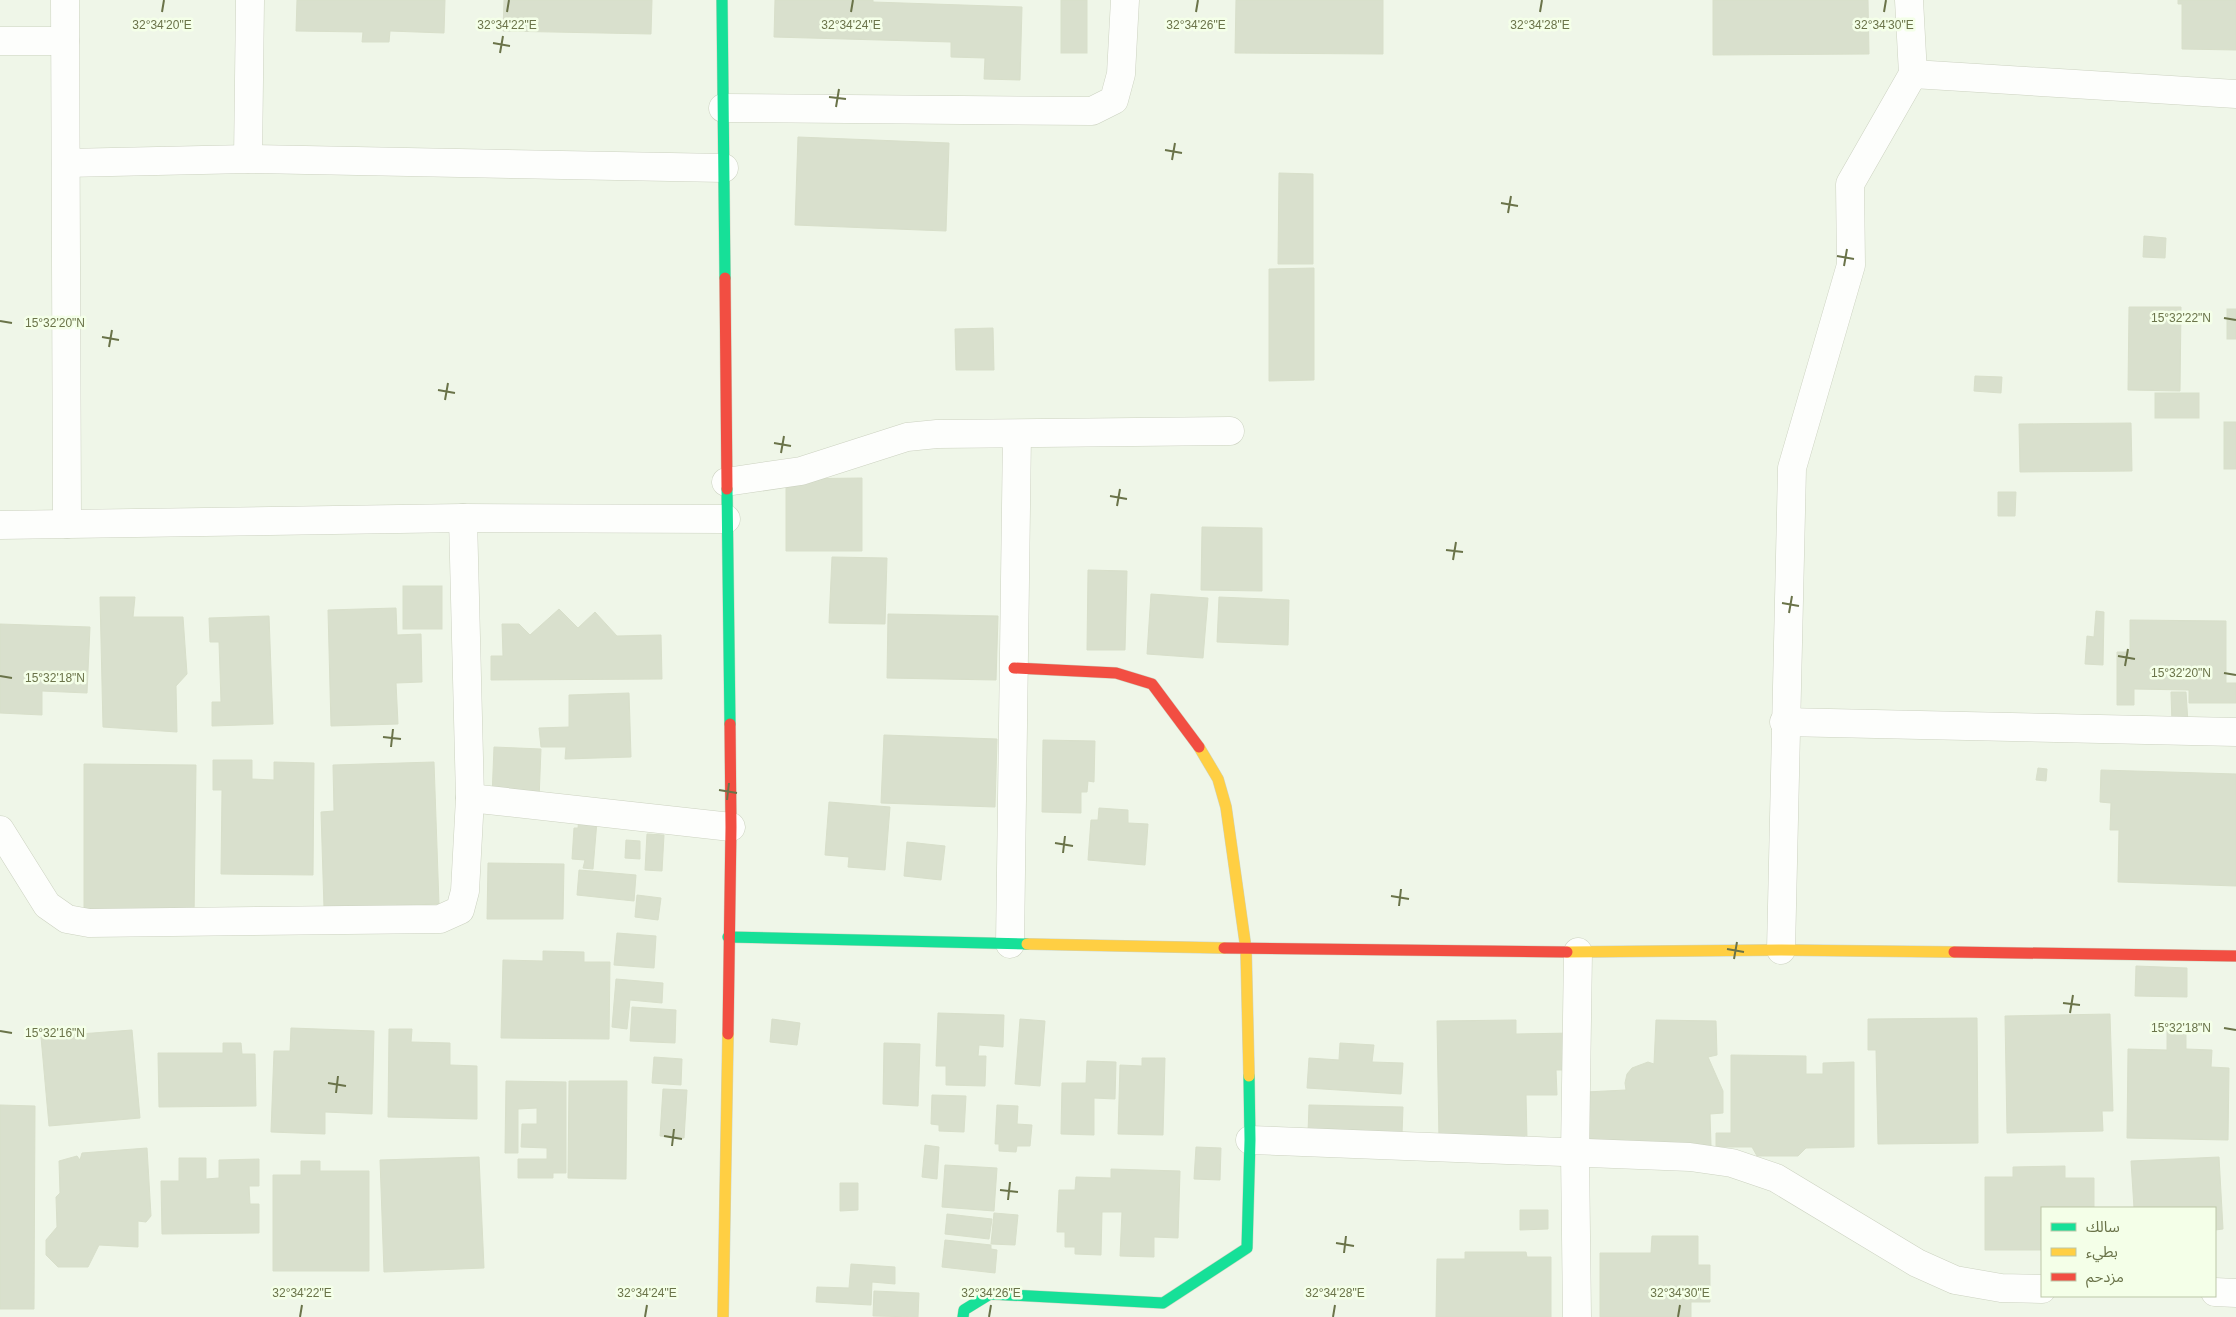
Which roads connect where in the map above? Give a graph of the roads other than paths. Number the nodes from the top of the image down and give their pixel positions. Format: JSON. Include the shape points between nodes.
{"nodes":[{"id":1,"x":65,"y":0,"type":"edge"},
{"id":2,"x":250,"y":0,"type":"edge"},
{"id":3,"x":722,"y":0,"type":"edge"},
{"id":4,"x":1125,"y":0,"type":"edge"},
{"id":5,"x":1909,"y":0,"type":"edge"},
{"id":6,"x":0,"y":41,"type":"edge"},
{"id":7,"x":66,"y":41,"type":"junction"},
{"id":8,"x":1913,"y":74,"type":"junction"},
{"id":9,"x":2236,"y":94,"type":"edge"},
{"id":10,"x":723,"y":108,"type":"junction"},
{"id":11,"x":248,"y":159,"type":"junction"},
{"id":12,"x":66,"y":163,"type":"junction"},
{"id":13,"x":724,"y":168,"type":"junction"},
{"id":14,"x":1230,"y":431,"type":"dead end"},
{"id":15,"x":1017,"y":434,"type":"junction"},
{"id":16,"x":726,"y":482,"type":"junction"},
{"id":17,"x":464,"y":518,"type":"junction"},
{"id":18,"x":726,"y":519,"type":"junction"},
{"id":19,"x":67,"y":524,"type":"junction"},
{"id":20,"x":0,"y":525,"type":"edge"},
{"id":21,"x":1014,"y":668,"type":"junction"},
{"id":22,"x":1784,"y":722,"type":"junction"},
{"id":23,"x":2236,"y":732,"type":"edge"},
{"id":24,"x":470,"y":798,"type":"junction"},
{"id":25,"x":731,"y":827,"type":"junction"},
{"id":26,"x":0,"y":830,"type":"edge"},
{"id":27,"x":728,"y":937,"type":"junction"},
{"id":28,"x":1010,"y":944,"type":"junction"},
{"id":29,"x":1246,"y":949,"type":"junction"},
{"id":30,"x":1780,"y":950,"type":"junction"},
{"id":31,"x":1578,"y":952,"type":"junction"},
{"id":32,"x":2236,"y":956,"type":"edge"},
{"id":33,"x":1250,"y":1140,"type":"junction"},
{"id":34,"x":1575,"y":1153,"type":"junction"},
{"id":35,"x":2041,"y":1289,"type":"edge"},
{"id":36,"x":2216,"y":1292,"type":"edge"},
{"id":37,"x":2236,"y":1293,"type":"edge"},
{"id":38,"x":723,"y":1317,"type":"edge"},
{"id":39,"x":963,"y":1317,"type":"edge"},
{"id":40,"x":1577,"y":1317,"type":"edge"}],
"edges":[{"from":1,"to":7,"type":"street"},
{"from":2,"to":11,"type":"street"},
{"from":3,"to":10,"type":"street"},
{"from":4,"to":10,"type":"street","via":[[1121,74],[1114,100],[1092,111]]},
{"from":5,"to":8,"type":"street"},
{"from":6,"to":7,"type":"street"},
{"from":7,"to":12,"type":"street"},
{"from":8,"to":9,"type":"street"},
{"from":8,"to":22,"type":"street","via":[[1850,184],[1851,265],[1792,468]]},
{"from":10,"to":13,"type":"street"},
{"from":11,"to":12,"type":"street"},
{"from":11,"to":13,"type":"street"},
{"from":12,"to":19,"type":"street"},
{"from":13,"to":16,"type":"street"},
{"from":14,"to":15,"type":"street"},
{"from":15,"to":16,"type":"street","via":[[907,437],[801,470]]},
{"from":15,"to":21,"type":"street"},
{"from":16,"to":18,"type":"street"},
{"from":17,"to":18,"type":"street"},
{"from":17,"to":19,"type":"street"},
{"from":17,"to":24,"type":"street"},
{"from":18,"to":25,"type":"street"},
{"from":19,"to":20,"type":"street"},
{"from":21,"to":28,"type":"street"},
{"from":21,"to":29,"type":"street","via":[[1116,672],[1152,684],[1208,759],[1218,779],[1226,807]]},
{"from":22,"to":23,"type":"street"},
{"from":22,"to":30,"type":"street"},
{"from":24,"to":25,"type":"street"},
{"from":24,"to":26,"type":"street","via":[[460,910],[440,919],[89,923],[67,919],[47,905]]},
{"from":25,"to":27,"type":"street"},
{"from":27,"to":28,"type":"street"},
{"from":27,"to":38,"type":"street"},
{"from":28,"to":29,"type":"street"},
{"from":29,"to":31,"type":"street"},
{"from":29,"to":33,"type":"street"},
{"from":30,"to":31,"type":"street"},
{"from":30,"to":32,"type":"street"},
{"from":31,"to":34,"type":"street"},
{"from":33,"to":34,"type":"street"},
{"from":33,"to":39,"type":"street","via":[[1247,1248],[1163,1303],[990,1294],[964,1310]]},
{"from":34,"to":35,"type":"street","via":[[1690,1157],[1732,1163],[1776,1178],[1917,1263],[1955,1280],[2001,1288]]},
{"from":34,"to":40,"type":"street"},
{"from":36,"to":37,"type":"street"}]}
